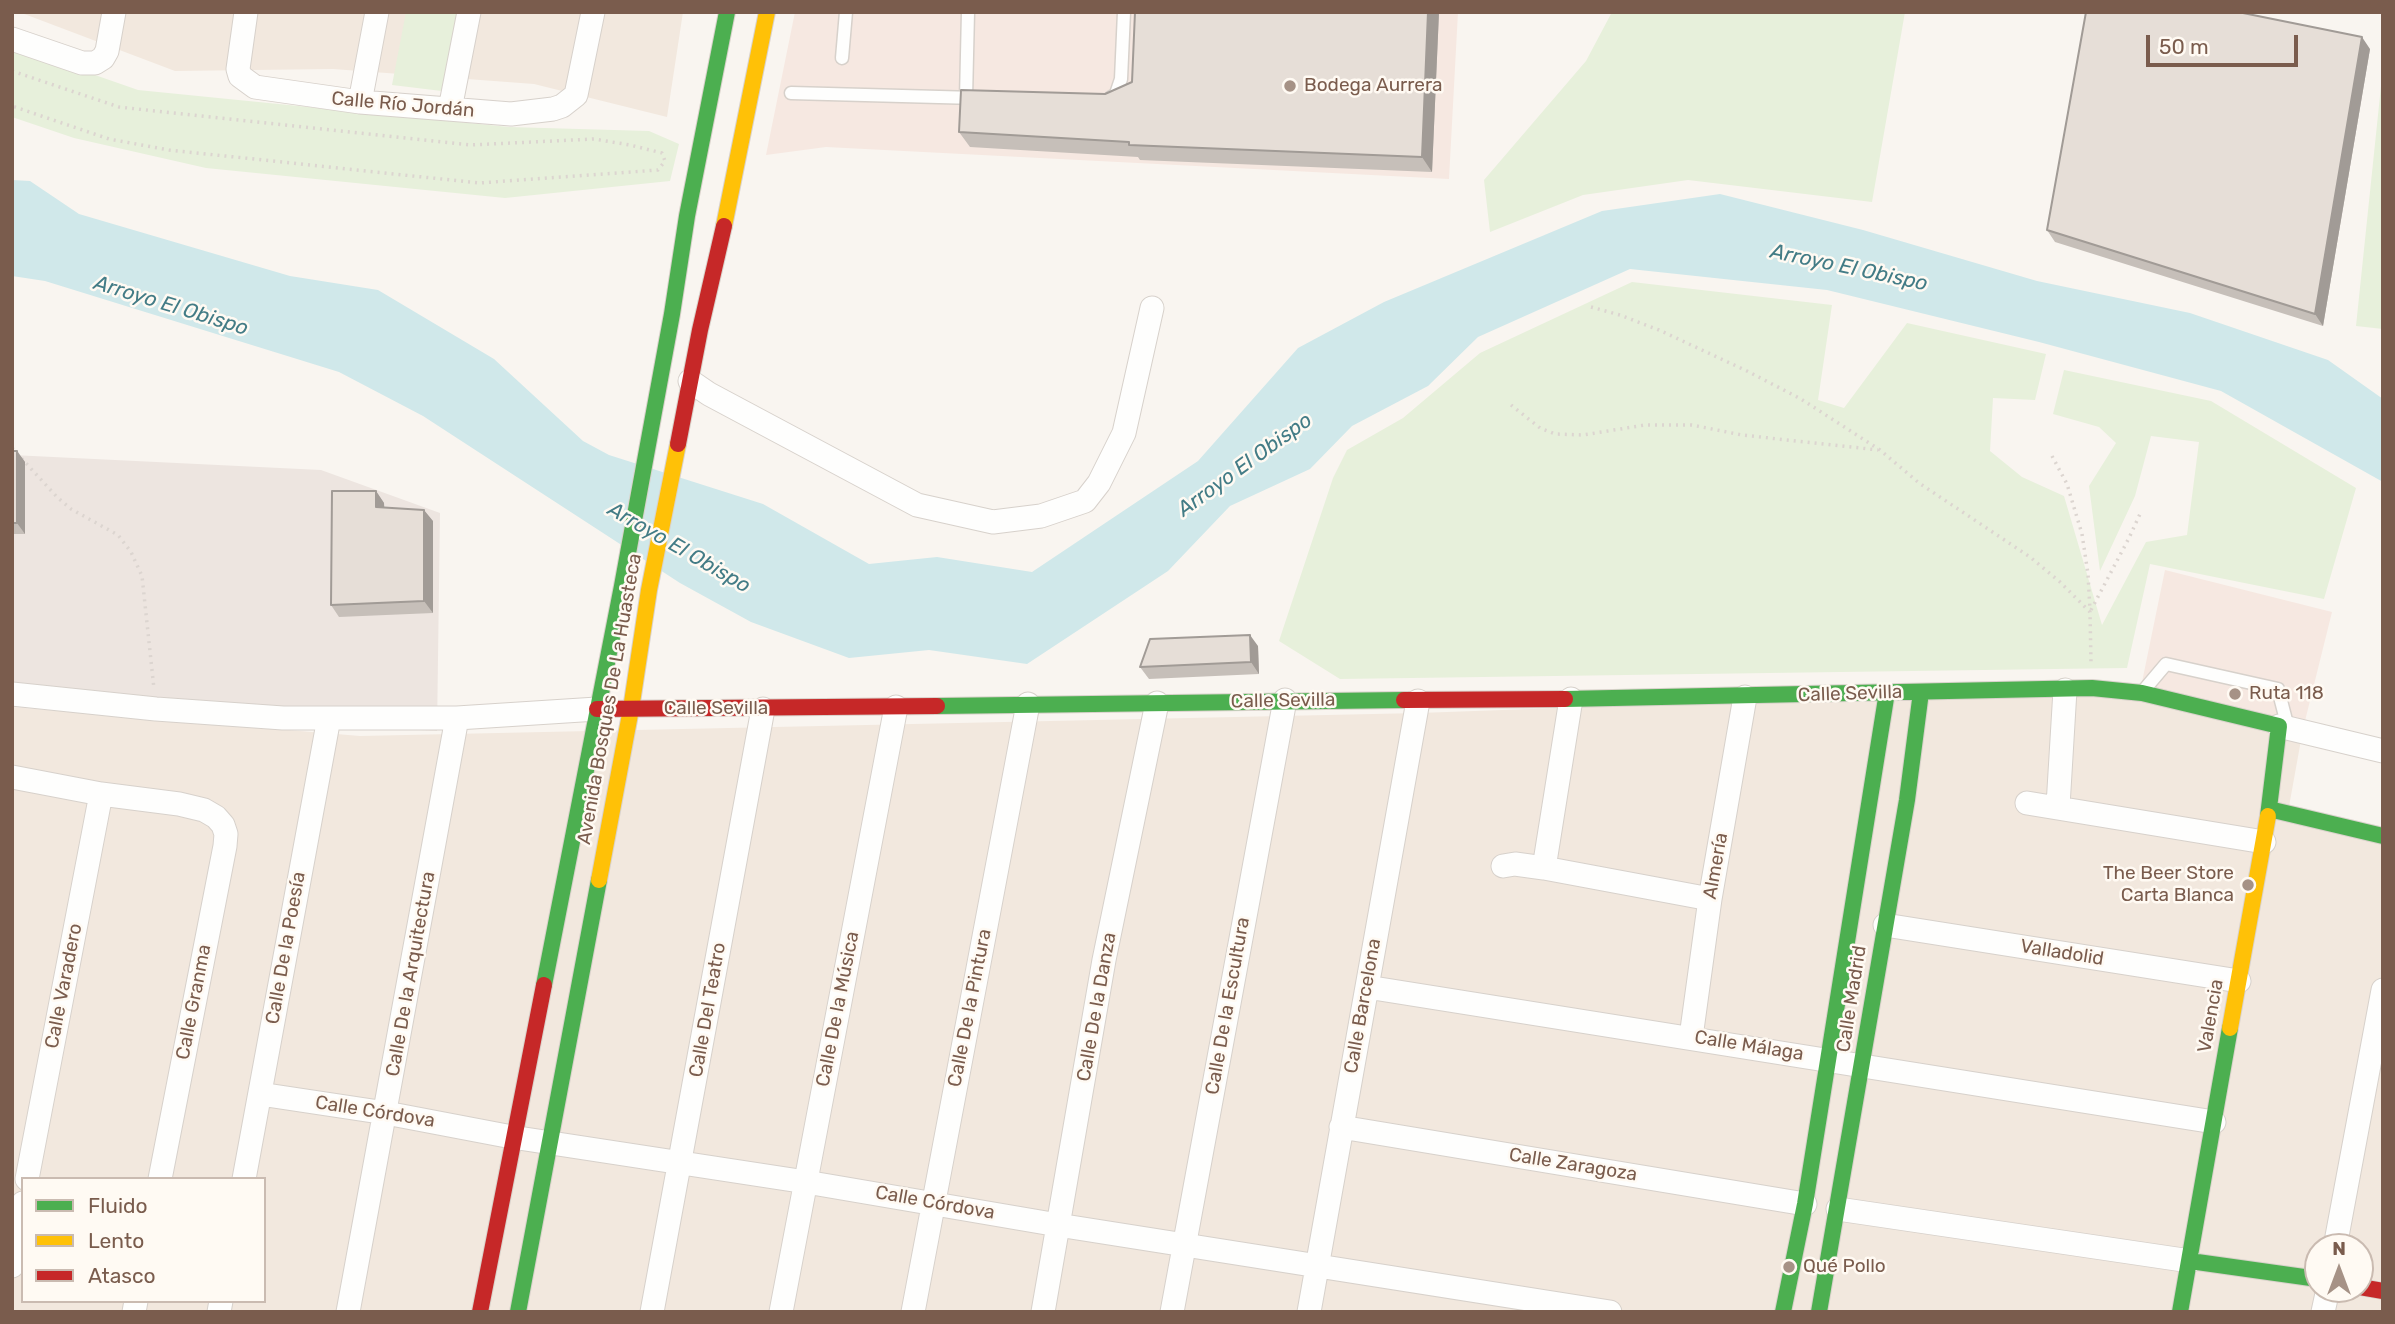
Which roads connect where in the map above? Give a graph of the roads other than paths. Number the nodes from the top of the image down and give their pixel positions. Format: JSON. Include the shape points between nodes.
{"nodes":[{"id":1,"x":114,"y":12,"type":"edge"},
{"id":2,"x":246,"y":12,"type":"edge"},
{"id":3,"x":377,"y":12,"type":"edge"},
{"id":4,"x":469,"y":12,"type":"edge"},
{"id":5,"x":593,"y":12,"type":"edge"},
{"id":6,"x":727,"y":12,"type":"edge"},
{"id":7,"x":767,"y":12,"type":"edge"},
{"id":8,"x":846,"y":12,"type":"edge"},
{"id":9,"x":968,"y":12,"type":"edge"},
{"id":10,"x":1124,"y":12,"type":"edge"},
{"id":11,"x":12,"y":39,"type":"edge"},
{"id":12,"x":842,"y":58,"type":"dead end"},
{"id":13,"x":791,"y":93,"type":"dead end"},
{"id":14,"x":966,"y":98,"type":"junction"},
{"id":15,"x":993,"y":98,"type":"edge"},
{"id":16,"x":1091,"y":99,"type":"edge"},
{"id":17,"x":360,"y":102,"type":"junction"},
{"id":18,"x":450,"y":110,"type":"junction"},
{"id":19,"x":1152,"y":308,"type":"dead end"},
{"id":20,"x":665,"y":356,"type":"junction"},
{"id":21,"x":690,"y":382,"type":"junction"},
{"id":22,"x":2065,"y":690,"type":"junction"},
{"id":23,"x":1887,"y":692,"type":"junction"},
{"id":24,"x":1921,"y":692,"type":"junction"},
{"id":25,"x":2142,"y":693,"type":"junction"},
{"id":26,"x":12,"y":694,"type":"edge"},
{"id":27,"x":1745,"y":697,"type":"junction"},
{"id":28,"x":1284,"y":699,"type":"junction"},
{"id":29,"x":1571,"y":699,"type":"junction"},
{"id":30,"x":1418,"y":701,"type":"junction"},
{"id":31,"x":1157,"y":703,"type":"junction"},
{"id":32,"x":1028,"y":704,"type":"junction"},
{"id":33,"x":896,"y":707,"type":"junction"},
{"id":34,"x":597,"y":709,"type":"junction"},
{"id":35,"x":631,"y":709,"type":"junction"},
{"id":36,"x":763,"y":709,"type":"junction"},
{"id":37,"x":329,"y":718,"type":"junction"},
{"id":38,"x":457,"y":718,"type":"junction"},
{"id":39,"x":2284,"y":728,"type":"junction"},
{"id":40,"x":2383,"y":751,"type":"edge"},
{"id":41,"x":12,"y":777,"type":"edge"},
{"id":42,"x":101,"y":794,"type":"junction"},
{"id":43,"x":2027,"y":803,"type":"dead end"},
{"id":44,"x":2058,"y":806,"type":"junction"},
{"id":45,"x":2269,"y":809,"type":"junction"},
{"id":46,"x":2383,"y":836,"type":"edge"},
{"id":47,"x":2264,"y":842,"type":"junction"},
{"id":48,"x":1509,"y":865,"type":"dead end"},
{"id":49,"x":1545,"y":868,"type":"junction"},
{"id":50,"x":1710,"y":900,"type":"junction"},
{"id":51,"x":1885,"y":925,"type":"junction"},
{"id":52,"x":2239,"y":981,"type":"junction"},
{"id":53,"x":1367,"y":987,"type":"junction"},
{"id":54,"x":2383,"y":990,"type":"edge"},
{"id":55,"x":1691,"y":1037,"type":"junction"},
{"id":56,"x":1828,"y":1059,"type":"junction"},
{"id":57,"x":1862,"y":1065,"type":"junction"},
{"id":58,"x":260,"y":1094,"type":"junction"},
{"id":59,"x":386,"y":1112,"type":"junction"},
{"id":60,"x":2214,"y":1122,"type":"junction"},
{"id":61,"x":1341,"y":1127,"type":"junction"},
{"id":62,"x":512,"y":1137,"type":"junction"},
{"id":63,"x":551,"y":1142,"type":"junction"},
{"id":64,"x":681,"y":1162,"type":"junction"},
{"id":65,"x":27,"y":1177,"type":"edge"},
{"id":66,"x":160,"y":1177,"type":"edge"},
{"id":67,"x":244,"y":1177,"type":"edge"},
{"id":68,"x":806,"y":1182,"type":"junction"},
{"id":69,"x":933,"y":1202,"type":"junction"},
{"id":70,"x":1805,"y":1204,"type":"junction"},
{"id":71,"x":21,"y":1209,"type":"edge"},
{"id":72,"x":1838,"y":1209,"type":"junction"},
{"id":73,"x":1058,"y":1225,"type":"junction"},
{"id":74,"x":15,"y":1226,"type":"edge"},
{"id":75,"x":2338,"y":1233,"type":"edge"},
{"id":76,"x":1184,"y":1244,"type":"junction"},
{"id":77,"x":2190,"y":1261,"type":"junction"},
{"id":78,"x":1317,"y":1265,"type":"junction"},
{"id":79,"x":12,"y":1266,"type":"edge"},
{"id":80,"x":2304,"y":1277,"type":"edge"},
{"id":81,"x":348,"y":1312,"type":"edge"},
{"id":82,"x":480,"y":1312,"type":"edge"},
{"id":83,"x":518,"y":1312,"type":"edge"},
{"id":84,"x":652,"y":1312,"type":"edge"},
{"id":85,"x":781,"y":1312,"type":"edge"},
{"id":86,"x":913,"y":1312,"type":"edge"},
{"id":87,"x":1042,"y":1312,"type":"edge"},
{"id":88,"x":1172,"y":1312,"type":"edge"},
{"id":89,"x":1308,"y":1312,"type":"edge"},
{"id":90,"x":1610,"y":1312,"type":"edge"},
{"id":91,"x":1783,"y":1312,"type":"edge"},
{"id":92,"x":1819,"y":1312,"type":"edge"},
{"id":93,"x":2180,"y":1312,"type":"edge"}],
"edges":[{"from":1,"to":11,"type":"street","via":[[107,51],[95,63],[82,63]]},
{"from":2,"to":17,"type":"street","name":"Calle Río Jordán","via":[[240,76],[255,87]]},
{"from":3,"to":17,"type":"street"},
{"from":4,"to":18,"type":"street"},
{"from":5,"to":18,"type":"street","name":"Calle Río Jordán","via":[[573,99],[553,110],[511,114]]},
{"from":6,"to":20,"type":"street","name":"Avenida Bosques De La Huasteca"},
{"from":7,"to":21,"type":"street","name":"Avenida Bosques De La Huasteca"},
{"from":8,"to":12,"type":"lane"},
{"from":9,"to":14,"type":"lane"},
{"from":10,"to":16,"type":"lane","via":[[1119,90],[1112,97]]},
{"from":13,"to":14,"type":"lane"},
{"from":14,"to":15,"type":"lane"},
{"from":17,"to":18,"type":"street","name":"Calle Río Jordán"},
{"from":19,"to":21,"type":"street","via":[[1124,433],[1099,483],[1085,501],[1041,516],[993,522],[917,505]]},
{"from":20,"to":21,"type":"street"},
{"from":20,"to":34,"type":"street","name":"Avenida Bosques De La Huasteca"},
{"from":21,"to":35,"type":"street","name":"Avenida Bosques De La Huasteca"},
{"from":22,"to":24,"type":"street","name":"Calle Sevilla"},
{"from":22,"to":25,"type":"street","name":"Calle Sevilla"},
{"from":22,"to":44,"type":"street"},
{"from":23,"to":24,"type":"street","name":"Calle Sevilla"},
{"from":23,"to":27,"type":"street","name":"Calle Sevilla"},
{"from":23,"to":56,"type":"street","name":"Calle Madrid"},
{"from":24,"to":51,"type":"street","name":"Calle Madrid"},
{"from":25,"to":39,"type":"street","name":"Calle Sevilla"},
{"from":25,"to":39,"type":"lane","via":[[2166,664],[2278,689]]},
{"from":26,"to":37,"type":"street","name":"Calle Sevilla","via":[[156,709]]},
{"from":27,"to":29,"type":"street","name":"Calle Sevilla"},
{"from":27,"to":50,"type":"street","name":"Almería"},
{"from":28,"to":30,"type":"street","name":"Calle Sevilla"},
{"from":28,"to":31,"type":"street","name":"Calle Sevilla"},
{"from":28,"to":76,"type":"street","name":"Calle De la Escultura"},
{"from":29,"to":30,"type":"street","name":"Calle Sevilla"},
{"from":29,"to":49,"type":"street"},
{"from":30,"to":53,"type":"street","name":"Calle Barcelona"},
{"from":31,"to":32,"type":"street","name":"Calle Sevilla"},
{"from":31,"to":73,"type":"street","name":"Calle De la Danza","via":[[1104,960]]},
{"from":32,"to":33,"type":"street","name":"Calle Sevilla"},
{"from":32,"to":69,"type":"street","name":"Calle De la Pintura"},
{"from":33,"to":36,"type":"street","name":"Calle Sevilla"},
{"from":33,"to":68,"type":"street","name":"Calle De la Música"},
{"from":34,"to":35,"type":"street","name":"Calle Sevilla"},
{"from":34,"to":38,"type":"street","name":"Calle Sevilla"},
{"from":34,"to":62,"type":"street","name":"Avenida Bosques De La Huasteca"},
{"from":35,"to":36,"type":"street","name":"Calle Sevilla"},
{"from":35,"to":63,"type":"street","name":"Avenida Bosques De La Huasteca"},
{"from":36,"to":64,"type":"street","name":"Calle Del Teatro"},
{"from":37,"to":38,"type":"street","name":"Calle Sevilla"},
{"from":37,"to":58,"type":"street","name":"Calle De la Poesía"},
{"from":38,"to":59,"type":"street","name":"Calle De la Arquitectura"},
{"from":39,"to":40,"type":"street"},
{"from":39,"to":45,"type":"street","name":"Valencia"},
{"from":41,"to":42,"type":"street"},
{"from":42,"to":65,"type":"street","name":"Calle Varadero"},
{"from":42,"to":66,"type":"street","name":"Calle Granma","via":[[204,810],[216,817],[226,834]]},
{"from":43,"to":44,"type":"street"},
{"from":44,"to":47,"type":"street"},
{"from":45,"to":46,"type":"street"},
{"from":45,"to":47,"type":"street","name":"Valencia"},
{"from":47,"to":52,"type":"street","name":"Valencia"},
{"from":48,"to":49,"type":"street"},
{"from":49,"to":50,"type":"street"},
{"from":50,"to":55,"type":"street","name":"Almería"},
{"from":51,"to":52,"type":"street","name":"Valladolid"},
{"from":51,"to":57,"type":"street","name":"Calle Madrid"},
{"from":52,"to":60,"type":"street","name":"Valencia"},
{"from":53,"to":55,"type":"street","name":"Calle Málaga"},
{"from":53,"to":61,"type":"street","name":"Calle Barcelona"},
{"from":54,"to":75,"type":"street"},
{"from":55,"to":56,"type":"street","name":"Calle Málaga"},
{"from":56,"to":57,"type":"street","name":"Calle Málaga"},
{"from":56,"to":70,"type":"street","name":"Calle Madrid"},
{"from":57,"to":60,"type":"street","name":"Calle Málaga"},
{"from":57,"to":72,"type":"street","name":"Calle Madrid"},
{"from":58,"to":59,"type":"street","name":"Calle Córdova"},
{"from":58,"to":67,"type":"street","name":"Calle De la Poesía"},
{"from":59,"to":62,"type":"street","name":"Calle Córdova"},
{"from":59,"to":81,"type":"street","name":"Calle De la Arquitectura"},
{"from":60,"to":77,"type":"street","name":"Valencia"},
{"from":61,"to":70,"type":"street","name":"Calle Zaragoza"},
{"from":61,"to":78,"type":"street","name":"Calle Barcelona"},
{"from":62,"to":63,"type":"street","name":"Calle Córdova"},
{"from":62,"to":82,"type":"street","name":"Avenida Bosques De La Huasteca"},
{"from":63,"to":64,"type":"street","name":"Calle Córdova"},
{"from":63,"to":83,"type":"street","name":"Avenida Bosques De La Huasteca"},
{"from":64,"to":68,"type":"street","name":"Calle Córdova"},
{"from":64,"to":84,"type":"street","name":"Calle Del Teatro"},
{"from":68,"to":69,"type":"street","name":"Calle Córdova"},
{"from":68,"to":85,"type":"street","name":"Calle De la Música"},
{"from":69,"to":73,"type":"street","name":"Calle Córdova"},
{"from":69,"to":86,"type":"street","name":"Calle De la Pintura"},
{"from":70,"to":91,"type":"street","name":"Calle Madrid"},
{"from":71,"to":74,"type":"street"},
{"from":72,"to":77,"type":"street"},
{"from":72,"to":92,"type":"street","name":"Calle Madrid"},
{"from":73,"to":76,"type":"street","name":"Calle Córdova"},
{"from":73,"to":87,"type":"street","name":"Calle De la Danza"},
{"from":74,"to":79,"type":"street"},
{"from":76,"to":78,"type":"street","name":"Calle Córdova"},
{"from":76,"to":88,"type":"street","name":"Calle De la Escultura"},
{"from":77,"to":80,"type":"street"},
{"from":77,"to":93,"type":"street","name":"Valencia"},
{"from":78,"to":89,"type":"street","name":"Calle Barcelona"},
{"from":78,"to":90,"type":"street","name":"Calle Córdova"}]}
